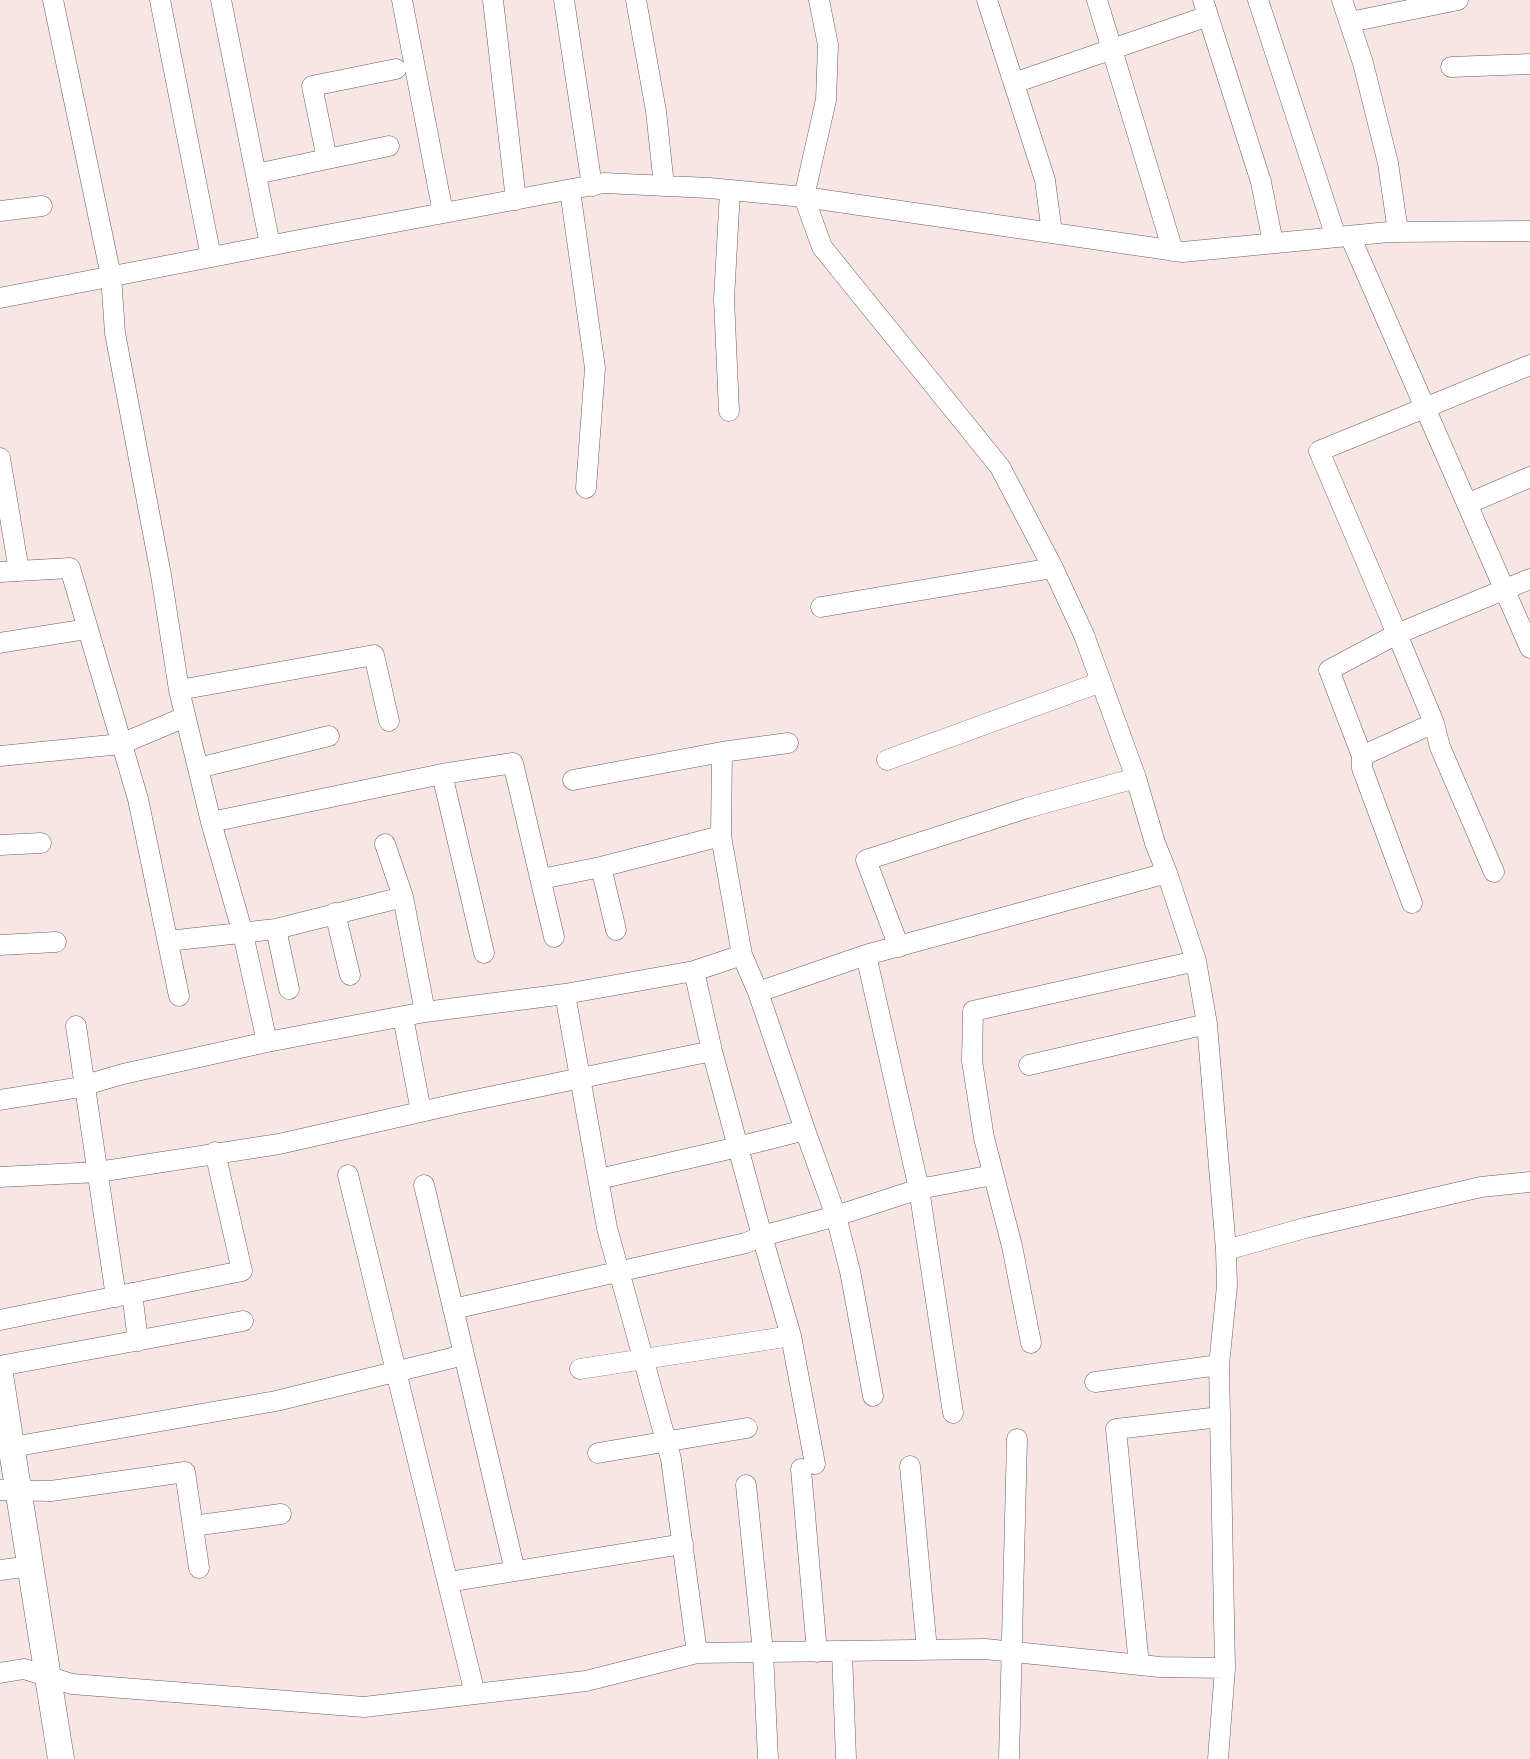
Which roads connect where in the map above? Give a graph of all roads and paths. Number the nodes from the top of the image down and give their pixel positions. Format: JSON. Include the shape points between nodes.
{"nodes":[{"id":1,"x":53,"y":0,"type":"edge"},
{"id":2,"x":160,"y":0,"type":"edge"},
{"id":3,"x":221,"y":0,"type":"edge"},
{"id":4,"x":402,"y":0,"type":"edge"},
{"id":5,"x":494,"y":0,"type":"edge"},
{"id":6,"x":564,"y":0,"type":"edge"},
{"id":7,"x":636,"y":0,"type":"edge"},
{"id":8,"x":819,"y":0,"type":"edge"},
{"id":9,"x":987,"y":0,"type":"edge"},
{"id":10,"x":1096,"y":0,"type":"edge"},
{"id":11,"x":1258,"y":0,"type":"edge"},
{"id":12,"x":1342,"y":0,"type":"edge"},
{"id":13,"x":1458,"y":0,"type":"edge"},
{"id":14,"x":1206,"y":8,"type":"edge"},
{"id":15,"x":1350,"y":22,"type":"junction"},
{"id":16,"x":1112,"y":49,"type":"junction"},
{"id":17,"x":1530,"y":63,"type":"edge"},
{"id":18,"x":1451,"y":67,"type":"dead end"},
{"id":19,"x":396,"y":69,"type":"dead end"},
{"id":20,"x":1014,"y":83,"type":"junction"},
{"id":21,"x":389,"y":146,"type":"dead end"},
{"id":22,"x":327,"y":159,"type":"junction"},
{"id":23,"x":256,"y":174,"type":"junction"},
{"id":24,"x":592,"y":186,"type":"junction"},
{"id":25,"x":664,"y":186,"type":"junction"},
{"id":26,"x":570,"y":190,"type":"junction"},
{"id":27,"x":730,"y":191,"type":"junction"},
{"id":28,"x":804,"y":197,"type":"junction"},
{"id":29,"x":516,"y":200,"type":"junction"},
{"id":30,"x":42,"y":206,"type":"dead end"},
{"id":31,"x":0,"y":211,"type":"edge"},
{"id":32,"x":443,"y":213,"type":"junction"},
{"id":33,"x":1530,"y":231,"type":"edge"},
{"id":34,"x":1398,"y":232,"type":"junction"},
{"id":35,"x":1052,"y":233,"type":"junction"},
{"id":36,"x":1343,"y":237,"type":"junction"},
{"id":37,"x":1273,"y":243,"type":"junction"},
{"id":38,"x":270,"y":245,"type":"junction"},
{"id":39,"x":1173,"y":251,"type":"junction"},
{"id":40,"x":211,"y":257,"type":"junction"},
{"id":41,"x":111,"y":276,"type":"junction"},
{"id":42,"x":0,"y":298,"type":"edge"},
{"id":43,"x":1530,"y":365,"type":"edge"},
{"id":44,"x":1425,"y":409,"type":"junction"},
{"id":45,"x":729,"y":411,"type":"dead end"},
{"id":46,"x":0,"y":458,"type":"edge"},
{"id":47,"x":1530,"y":477,"type":"edge"},
{"id":48,"x":586,"y":488,"type":"dead end"},
{"id":49,"x":1467,"y":504,"type":"junction"},
{"id":50,"x":1053,"y":568,"type":"junction"},
{"id":51,"x":10,"y":572,"type":"edge"},
{"id":52,"x":1530,"y":579,"type":"edge"},
{"id":53,"x":1504,"y":590,"type":"junction"},
{"id":54,"x":820,"y":607,"type":"dead end"},
{"id":55,"x":87,"y":629,"type":"junction"},
{"id":56,"x":1397,"y":634,"type":"junction"},
{"id":57,"x":0,"y":643,"type":"edge"},
{"id":58,"x":1530,"y":648,"type":"edge"},
{"id":59,"x":1101,"y":682,"type":"junction"},
{"id":60,"x":179,"y":690,"type":"junction"},
{"id":61,"x":185,"y":717,"type":"junction"},
{"id":62,"x":389,"y":721,"type":"dead end"},
{"id":63,"x":1434,"y":723,"type":"junction"},
{"id":64,"x":329,"y":736,"type":"dead end"},
{"id":65,"x":788,"y":743,"type":"dead end"},
{"id":66,"x":122,"y":744,"type":"junction"},
{"id":67,"x":722,"y":752,"type":"junction"},
{"id":68,"x":0,"y":756,"type":"edge"},
{"id":69,"x":1362,"y":756,"type":"junction"},
{"id":70,"x":887,"y":760,"type":"dead end"},
{"id":71,"x":198,"y":768,"type":"junction"},
{"id":72,"x":442,"y":774,"type":"junction"},
{"id":73,"x":1136,"y":778,"type":"junction"},
{"id":74,"x":573,"y":780,"type":"dead end"},
{"id":75,"x":211,"y":822,"type":"junction"},
{"id":76,"x":721,"y":836,"type":"junction"},
{"id":77,"x":41,"y":843,"type":"dead end"},
{"id":78,"x":385,"y":844,"type":"dead end"},
{"id":79,"x":0,"y":845,"type":"edge"},
{"id":80,"x":601,"y":867,"type":"junction"},
{"id":81,"x":1494,"y":872,"type":"dead end"},
{"id":82,"x":1167,"y":873,"type":"junction"},
{"id":83,"x":541,"y":879,"type":"junction"},
{"id":84,"x":403,"y":897,"type":"junction"},
{"id":85,"x":1412,"y":903,"type":"dead end"},
{"id":86,"x":335,"y":913,"type":"junction"},
{"id":87,"x":276,"y":929,"type":"junction"},
{"id":88,"x":616,"y":930,"type":"dead end"},
{"id":89,"x":243,"y":934,"type":"junction"},
{"id":90,"x":554,"y":937,"type":"dead end"},
{"id":91,"x":168,"y":941,"type":"junction"},
{"id":92,"x":56,"y":942,"type":"dead end"},
{"id":93,"x":0,"y":945,"type":"edge"},
{"id":94,"x":899,"y":948,"type":"junction"},
{"id":95,"x":484,"y":953,"type":"dead end"},
{"id":96,"x":742,"y":955,"type":"junction"},
{"id":97,"x":866,"y":955,"type":"junction"},
{"id":98,"x":1196,"y":961,"type":"junction"},
{"id":99,"x":694,"y":970,"type":"junction"},
{"id":100,"x":350,"y":975,"type":"dead end"},
{"id":101,"x":289,"y":989,"type":"dead end"},
{"id":102,"x":758,"y":992,"type":"junction"},
{"id":103,"x":566,"y":994,"type":"junction"},
{"id":104,"x":179,"y":996,"type":"dead end"},
{"id":105,"x":425,"y":1012,"type":"junction"},
{"id":106,"x":403,"y":1017,"type":"junction"},
{"id":107,"x":1207,"y":1024,"type":"junction"},
{"id":108,"x":76,"y":1026,"type":"dead end"},
{"id":109,"x":267,"y":1042,"type":"junction"},
{"id":110,"x":712,"y":1052,"type":"junction"},
{"id":111,"x":1029,"y":1065,"type":"dead end"},
{"id":112,"x":581,"y":1079,"type":"junction"},
{"id":113,"x":86,"y":1084,"type":"junction"},
{"id":114,"x":0,"y":1100,"type":"edge"},
{"id":115,"x":421,"y":1112,"type":"junction"},
{"id":116,"x":805,"y":1130,"type":"junction"},
{"id":117,"x":738,"y":1147,"type":"junction"},
{"id":118,"x":215,"y":1152,"type":"junction"},
{"id":119,"x":98,"y":1172,"type":"junction"},
{"id":120,"x":348,"y":1175,"type":"dead end"},
{"id":121,"x":993,"y":1175,"type":"junction"},
{"id":122,"x":0,"y":1177,"type":"edge"},
{"id":123,"x":599,"y":1179,"type":"junction"},
{"id":124,"x":1530,"y":1182,"type":"edge"},
{"id":125,"x":423,"y":1185,"type":"dead end"},
{"id":126,"x":919,"y":1189,"type":"junction"},
{"id":127,"x":836,"y":1216,"type":"junction"},
{"id":128,"x":762,"y":1236,"type":"junction"},
{"id":129,"x":1226,"y":1250,"type":"junction"},
{"id":130,"x":620,"y":1272,"type":"junction"},
{"id":131,"x":124,"y":1295,"type":"junction"},
{"id":132,"x":453,"y":1309,"type":"junction"},
{"id":133,"x":0,"y":1320,"type":"edge"},
{"id":134,"x":243,"y":1321,"type":"dead end"},
{"id":135,"x":791,"y":1336,"type":"junction"},
{"id":136,"x":138,"y":1341,"type":"junction"},
{"id":137,"x":1031,"y":1343,"type":"dead end"},
{"id":138,"x":464,"y":1355,"type":"junction"},
{"id":139,"x":644,"y":1360,"type":"junction"},
{"id":140,"x":1219,"y":1365,"type":"junction"},
{"id":141,"x":0,"y":1366,"type":"edge"},
{"id":142,"x":580,"y":1369,"type":"dead end"},
{"id":143,"x":395,"y":1370,"type":"junction"},
{"id":144,"x":0,"y":1375,"type":"edge"},
{"id":145,"x":1095,"y":1382,"type":"dead end"},
{"id":146,"x":873,"y":1396,"type":"dead end"},
{"id":147,"x":953,"y":1413,"type":"dead end"},
{"id":148,"x":1220,"y":1417,"type":"junction"},
{"id":149,"x":747,"y":1428,"type":"dead end"},
{"id":150,"x":1017,"y":1439,"type":"dead end"},
{"id":151,"x":666,"y":1441,"type":"junction"},
{"id":152,"x":12,"y":1447,"type":"junction"},
{"id":153,"x":598,"y":1453,"type":"dead end"},
{"id":154,"x":910,"y":1466,"type":"dead end"},
{"id":155,"x":746,"y":1485,"type":"dead end"},
{"id":156,"x":10,"y":1490,"type":"edge"},
{"id":157,"x":281,"y":1514,"type":"dead end"},
{"id":158,"x":193,"y":1526,"type":"junction"},
{"id":159,"x":683,"y":1544,"type":"junction"},
{"id":160,"x":31,"y":1566,"type":"junction"},
{"id":161,"x":199,"y":1568,"type":"dead end"},
{"id":162,"x":0,"y":1570,"type":"edge"},
{"id":163,"x":515,"y":1571,"type":"junction"},
{"id":164,"x":448,"y":1582,"type":"junction"},
{"id":165,"x":927,"y":1650,"type":"junction"},
{"id":166,"x":842,"y":1651,"type":"junction"},
{"id":167,"x":763,"y":1652,"type":"junction"},
{"id":168,"x":817,"y":1652,"type":"junction"},
{"id":169,"x":697,"y":1653,"type":"junction"},
{"id":170,"x":1011,"y":1653,"type":"junction"},
{"id":171,"x":1139,"y":1665,"type":"junction"},
{"id":172,"x":1225,"y":1668,"type":"junction"},
{"id":173,"x":0,"y":1672,"type":"edge"},
{"id":174,"x":47,"y":1675,"type":"junction"},
{"id":175,"x":475,"y":1694,"type":"junction"},
{"id":176,"x":61,"y":1759,"type":"edge"},
{"id":177,"x":768,"y":1759,"type":"edge"},
{"id":178,"x":846,"y":1759,"type":"edge"},
{"id":179,"x":1009,"y":1759,"type":"edge"},
{"id":180,"x":1218,"y":1759,"type":"edge"}],
"edges":[{"from":1,"to":41,"type":"street"},
{"from":2,"to":40,"type":"street"},
{"from":3,"to":23,"type":"street"},
{"from":4,"to":32,"type":"street"},
{"from":5,"to":29,"type":"street"},
{"from":6,"to":24,"type":"street"},
{"from":7,"to":25,"type":"street","via":[[656,111]]},
{"from":8,"to":28,"type":"street","via":[[828,45],[825,100]]},
{"from":9,"to":20,"type":"street"},
{"from":10,"to":16,"type":"street"},
{"from":11,"to":36,"type":"street"},
{"from":12,"to":15,"type":"street"},
{"from":13,"to":15,"type":"street"},
{"from":14,"to":16,"type":"street"},
{"from":14,"to":37,"type":"street","via":[[1261,183]]},
{"from":15,"to":34,"type":"street","via":[[1388,163]]},
{"from":16,"to":20,"type":"street"},
{"from":16,"to":39,"type":"street"},
{"from":17,"to":18,"type":"street"},
{"from":19,"to":22,"type":"street","via":[[312,86]]},
{"from":20,"to":35,"type":"street","via":[[1045,180]]},
{"from":21,"to":22,"type":"street"},
{"from":22,"to":23,"type":"street"},
{"from":23,"to":38,"type":"street"},
{"from":24,"to":25,"type":"street"},
{"from":24,"to":26,"type":"street"},
{"from":25,"to":27,"type":"street"},
{"from":26,"to":29,"type":"street"},
{"from":26,"to":48,"type":"street","via":[[595,368]]},
{"from":27,"to":28,"type":"street"},
{"from":27,"to":45,"type":"street","via":[[724,299]]},
{"from":28,"to":35,"type":"street"},
{"from":28,"to":50,"type":"street","via":[[822,247],[1000,467]]},
{"from":29,"to":32,"type":"street"},
{"from":30,"to":31,"type":"street"},
{"from":32,"to":38,"type":"street"},
{"from":33,"to":34,"type":"street"},
{"from":34,"to":36,"type":"street"},
{"from":35,"to":39,"type":"street"},
{"from":36,"to":37,"type":"street"},
{"from":36,"to":44,"type":"street"},
{"from":37,"to":39,"type":"street"},
{"from":38,"to":40,"type":"street"},
{"from":40,"to":41,"type":"street"},
{"from":41,"to":42,"type":"street"},
{"from":41,"to":60,"type":"street","via":[[115,333]]},
{"from":43,"to":44,"type":"street"},
{"from":44,"to":49,"type":"street"},
{"from":44,"to":56,"type":"street","via":[[1319,451]]},
{"from":46,"to":51,"type":"street"},
{"from":47,"to":49,"type":"street"},
{"from":49,"to":53,"type":"street"},
{"from":50,"to":54,"type":"street"},
{"from":50,"to":59,"type":"street"},
{"from":51,"to":55,"type":"street","via":[[70,568]]},
{"from":52,"to":53,"type":"street"},
{"from":53,"to":56,"type":"street"},
{"from":53,"to":58,"type":"street"},
{"from":55,"to":57,"type":"street"},
{"from":55,"to":66,"type":"street"},
{"from":56,"to":63,"type":"street"},
{"from":56,"to":69,"type":"street","via":[[1329,670]]},
{"from":59,"to":70,"type":"street"},
{"from":59,"to":73,"type":"street"},
{"from":60,"to":61,"type":"street"},
{"from":60,"to":62,"type":"street","via":[[374,655]]},
{"from":61,"to":66,"type":"street"},
{"from":61,"to":71,"type":"street"},
{"from":63,"to":69,"type":"street"},
{"from":63,"to":81,"type":"street","via":[[1440,747]]},
{"from":64,"to":71,"type":"street"},
{"from":65,"to":67,"type":"street"},
{"from":66,"to":68,"type":"street"},
{"from":66,"to":91,"type":"street","via":[[138,799]]},
{"from":67,"to":74,"type":"street"},
{"from":67,"to":76,"type":"street"},
{"from":69,"to":85,"type":"street","via":[[1362,768]]},
{"from":71,"to":75,"type":"street"},
{"from":72,"to":75,"type":"street"},
{"from":72,"to":83,"type":"street","via":[[513,763]]},
{"from":72,"to":95,"type":"street"},
{"from":73,"to":82,"type":"street"},
{"from":73,"to":94,"type":"street","via":[[866,860]]},
{"from":75,"to":89,"type":"street"},
{"from":76,"to":80,"type":"street"},
{"from":76,"to":96,"type":"street"},
{"from":77,"to":79,"type":"street"},
{"from":78,"to":84,"type":"street"},
{"from":80,"to":83,"type":"street"},
{"from":80,"to":88,"type":"street"},
{"from":82,"to":94,"type":"street"},
{"from":82,"to":98,"type":"street"},
{"from":83,"to":90,"type":"street"},
{"from":84,"to":86,"type":"street"},
{"from":84,"to":105,"type":"street"},
{"from":86,"to":87,"type":"street"},
{"from":86,"to":100,"type":"street"},
{"from":87,"to":89,"type":"street"},
{"from":87,"to":101,"type":"street"},
{"from":89,"to":91,"type":"street"},
{"from":89,"to":109,"type":"street"},
{"from":91,"to":104,"type":"street"},
{"from":92,"to":93,"type":"street"},
{"from":94,"to":97,"type":"street"},
{"from":96,"to":99,"type":"street"},
{"from":96,"to":102,"type":"street"},
{"from":97,"to":102,"type":"street"},
{"from":97,"to":126,"type":"street"},
{"from":98,"to":107,"type":"street"},
{"from":98,"to":121,"type":"street","via":[[973,1011],[972,1061]]},
{"from":99,"to":103,"type":"street"},
{"from":99,"to":110,"type":"street"},
{"from":102,"to":116,"type":"street"},
{"from":103,"to":105,"type":"street"},
{"from":103,"to":112,"type":"street"},
{"from":105,"to":106,"type":"street"},
{"from":106,"to":109,"type":"street"},
{"from":106,"to":115,"type":"street"},
{"from":107,"to":111,"type":"street"},
{"from":107,"to":129,"type":"street"},
{"from":108,"to":113,"type":"street"},
{"from":109,"to":113,"type":"street"},
{"from":110,"to":112,"type":"street"},
{"from":110,"to":117,"type":"street"},
{"from":112,"to":115,"type":"street"},
{"from":112,"to":123,"type":"street"},
{"from":113,"to":114,"type":"street"},
{"from":113,"to":119,"type":"street"},
{"from":115,"to":118,"type":"street","via":[[279,1144]]},
{"from":116,"to":117,"type":"street"},
{"from":116,"to":127,"type":"street"},
{"from":117,"to":123,"type":"street"},
{"from":117,"to":128,"type":"street"},
{"from":118,"to":119,"type":"street"},
{"from":118,"to":131,"type":"street","via":[[242,1271]]},
{"from":119,"to":122,"type":"street"},
{"from":119,"to":131,"type":"street"},
{"from":120,"to":143,"type":"street"},
{"from":121,"to":126,"type":"street"},
{"from":121,"to":137,"type":"street"},
{"from":123,"to":130,"type":"street"},
{"from":124,"to":129,"type":"street","via":[[1481,1187]]},
{"from":125,"to":132,"type":"street"},
{"from":126,"to":127,"type":"street"},
{"from":126,"to":147,"type":"street"},
{"from":127,"to":128,"type":"street"},
{"from":127,"to":146,"type":"street"},
{"from":128,"to":130,"type":"street"},
{"from":128,"to":135,"type":"street"},
{"from":129,"to":140,"type":"street","via":[[1227,1286]]},
{"from":130,"to":132,"type":"street"},
{"from":130,"to":139,"type":"street"},
{"from":131,"to":133,"type":"street"},
{"from":131,"to":136,"type":"street"},
{"from":132,"to":138,"type":"street"},
{"from":134,"to":136,"type":"street"},
{"from":135,"to":139,"type":"street"},
{"from":135,"to":168,"type":"street","via":[[808,1466]]},
{"from":136,"to":141,"type":"street"},
{"from":138,"to":143,"type":"street"},
{"from":138,"to":163,"type":"street"},
{"from":139,"to":142,"type":"street"},
{"from":139,"to":151,"type":"street"},
{"from":140,"to":145,"type":"street"},
{"from":140,"to":148,"type":"street"},
{"from":143,"to":152,"type":"street","via":[[276,1401]]},
{"from":143,"to":164,"type":"street"},
{"from":144,"to":152,"type":"main road"},
{"from":148,"to":171,"type":"street","via":[[1116,1428]]},
{"from":148,"to":172,"type":"street"},
{"from":149,"to":151,"type":"street"},
{"from":150,"to":170,"type":"street"},
{"from":151,"to":153,"type":"street"},
{"from":151,"to":159,"type":"street"},
{"from":152,"to":156,"type":"main road"},
{"from":154,"to":165,"type":"street"},
{"from":155,"to":167,"type":"street"},
{"from":156,"to":158,"type":"street","via":[[51,1491],[185,1472]]},
{"from":156,"to":160,"type":"main road"},
{"from":157,"to":158,"type":"street"},
{"from":158,"to":161,"type":"street"},
{"from":159,"to":163,"type":"street"},
{"from":159,"to":169,"type":"street"},
{"from":160,"to":162,"type":"street"},
{"from":160,"to":174,"type":"main road"},
{"from":163,"to":164,"type":"street"},
{"from":164,"to":175,"type":"street"},
{"from":165,"to":166,"type":"street"},
{"from":165,"to":170,"type":"street","via":[[985,1649]]},
{"from":166,"to":168,"type":"street"},
{"from":166,"to":178,"type":"street"},
{"from":167,"to":168,"type":"street"},
{"from":167,"to":169,"type":"street"},
{"from":167,"to":177,"type":"street"},
{"from":169,"to":175,"type":"street","via":[[586,1681]]},
{"from":170,"to":171,"type":"street"},
{"from":170,"to":179,"type":"street"},
{"from":171,"to":172,"type":"street"},
{"from":172,"to":180,"type":"street"},
{"from":173,"to":174,"type":"street","via":[[24,1669]]},
{"from":174,"to":175,"type":"street","via":[[72,1684],[364,1707]]},
{"from":174,"to":176,"type":"main road"}]}
